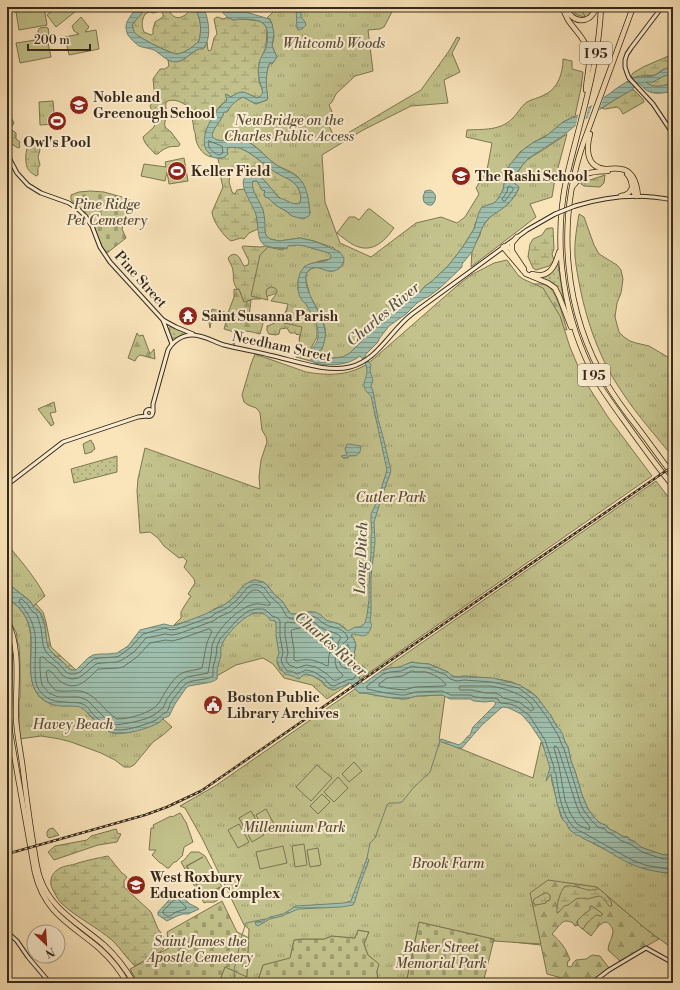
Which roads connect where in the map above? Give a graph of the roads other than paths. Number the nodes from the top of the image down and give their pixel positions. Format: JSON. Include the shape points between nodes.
{"nodes":[{"id":1,"x":565,"y":7,"type":"edge"},
{"id":2,"x":597,"y":7,"type":"edge"},
{"id":3,"x":601,"y":7,"type":"edge"},
{"id":4,"x":633,"y":7,"type":"edge"},
{"id":5,"x":661,"y":8,"type":"edge"},
{"id":6,"x":586,"y":100,"type":"junction"},
{"id":7,"x":591,"y":122,"type":"junction"},
{"id":8,"x":673,"y":134,"type":"edge"},
{"id":9,"x":7,"y":154,"type":"edge"},
{"id":10,"x":632,"y":186,"type":"junction"},
{"id":11,"x":572,"y":188,"type":"junction"},
{"id":12,"x":621,"y":196,"type":"junction"},
{"id":13,"x":637,"y":196,"type":"junction"},
{"id":14,"x":673,"y":200,"type":"edge"},
{"id":15,"x":517,"y":237,"type":"junction"},
{"id":16,"x":560,"y":245,"type":"junction"},
{"id":17,"x":504,"y":247,"type":"junction"},
{"id":18,"x":512,"y":251,"type":"junction"},
{"id":19,"x":163,"y":320,"type":"junction"},
{"id":20,"x":168,"y":334,"type":"junction"},
{"id":21,"x":194,"y":335,"type":"junction"},
{"id":22,"x":578,"y":339,"type":"junction"},
{"id":23,"x":172,"y":344,"type":"junction"},
{"id":24,"x":168,"y":350,"type":"junction"},
{"id":25,"x":153,"y":404,"type":"junction"},
{"id":26,"x":147,"y":412,"type":"junction"},
{"id":27,"x":153,"y":412,"type":"junction"},
{"id":28,"x":673,"y":475,"type":"edge"},
{"id":29,"x":7,"y":485,"type":"edge"},
{"id":30,"x":673,"y":486,"type":"edge"},
{"id":31,"x":7,"y":620,"type":"edge"},
{"id":32,"x":13,"y":636,"type":"junction"},
{"id":33,"x":7,"y":637,"type":"edge"},
{"id":34,"x":7,"y":932,"type":"edge"},
{"id":35,"x":91,"y":934,"type":"junction"},
{"id":36,"x":87,"y":939,"type":"junction"},
{"id":37,"x":673,"y":964,"type":"edge"},
{"id":38,"x":50,"y":983,"type":"edge"},
{"id":39,"x":127,"y":983,"type":"edge"},
{"id":40,"x":134,"y":983,"type":"edge"},
{"id":41,"x":592,"y":983,"type":"edge"}],
"edges":[{"from":1,"to":2,"type":"highway","via":[[572,17],[582,20],[591,17]]},
{"from":1,"to":6,"type":"highway","via":[[566,17],[588,49]]},
{"from":3,"to":6,"type":"highway","number":"I 95","via":[[597,48]]},
{"from":4,"to":7,"type":"highway","number":"I 95"},
{"from":5,"to":8,"type":"main road","via":[[627,54],[625,65],[630,79],[653,104]]},
{"from":6,"to":16,"type":"highway","number":"I 95","via":[[563,199]]},
{"from":7,"to":11,"type":"highway","number":"I 95","via":[[578,159]]},
{"from":7,"to":13,"type":"highway","via":[[587,147],[590,159],[601,168],[621,169],[630,173],[636,182]]},
{"from":9,"to":19,"type":"main road","name":"Pine Street","via":[[17,173],[31,187],[67,202],[84,214],[110,262]]},
{"from":10,"to":11,"type":"highway","via":[[628,175],[616,171],[587,173]]},
{"from":10,"to":12,"type":"highway","via":[[629,194]]},
{"from":10,"to":13,"type":"highway"},
{"from":11,"to":28,"type":"highway","number":"I 95","via":[[568,222],[568,264],[583,334],[611,391]]},
{"from":12,"to":13,"type":"main road","name":"Needham Street"},
{"from":12,"to":15,"type":"main road","name":"Needham Street","bridge":true,"via":[[575,206],[539,222]]},
{"from":13,"to":14,"type":"main road","name":"Needham Street"},
{"from":15,"to":17,"type":"main road","name":"Needham Street"},
{"from":15,"to":18,"type":"highway","via":[[512,245]]},
{"from":16,"to":18,"type":"highway","via":[[555,265],[541,275],[526,271]]},
{"from":16,"to":22,"type":"highway","number":"I 95","via":[[566,294]]},
{"from":17,"to":18,"type":"highway"},
{"from":17,"to":21,"type":"main road","name":"Needham Street","via":[[406,319],[377,351],[355,366],[329,369],[224,345]]},
{"from":17,"to":22,"type":"highway","via":[[526,274],[548,283],[556,290]]},
{"from":19,"to":20,"type":"main road","name":"Pine Street"},
{"from":19,"to":21,"type":"main road","name":"Pine Street"},
{"from":20,"to":23,"type":"main road","name":"Pine Street"},
{"from":20,"to":24,"type":"main road","name":"Pine Street"},
{"from":21,"to":23,"type":"main road","via":[[180,338]]},
{"from":22,"to":30,"type":"highway","number":"I 95","via":[[605,393]]},
{"from":23,"to":24,"type":"main road"},
{"from":24,"to":25,"type":"main road"},
{"from":25,"to":26,"type":"main road"},
{"from":25,"to":27,"type":"main road"},
{"from":26,"to":27,"type":"main road"},
{"from":26,"to":27,"type":"main road","via":[[151,416]]},
{"from":26,"to":29,"type":"main road","via":[[64,442]]},
{"from":31,"to":32,"type":"highway"},
{"from":32,"to":33,"type":"highway"},
{"from":32,"to":35,"type":"highway","via":[[16,656],[17,731],[39,872],[46,890],[57,906]]},
{"from":33,"to":36,"type":"highway","via":[[10,656],[10,728],[35,874],[40,890],[52,909]]},
{"from":34,"to":38,"type":"main road"},
{"from":35,"to":36,"type":"highway"},
{"from":35,"to":40,"type":"highway","via":[[116,957]]},
{"from":36,"to":39,"type":"highway","via":[[101,950]]},
{"from":37,"to":41,"type":"main road","via":[[646,948]]}]}
